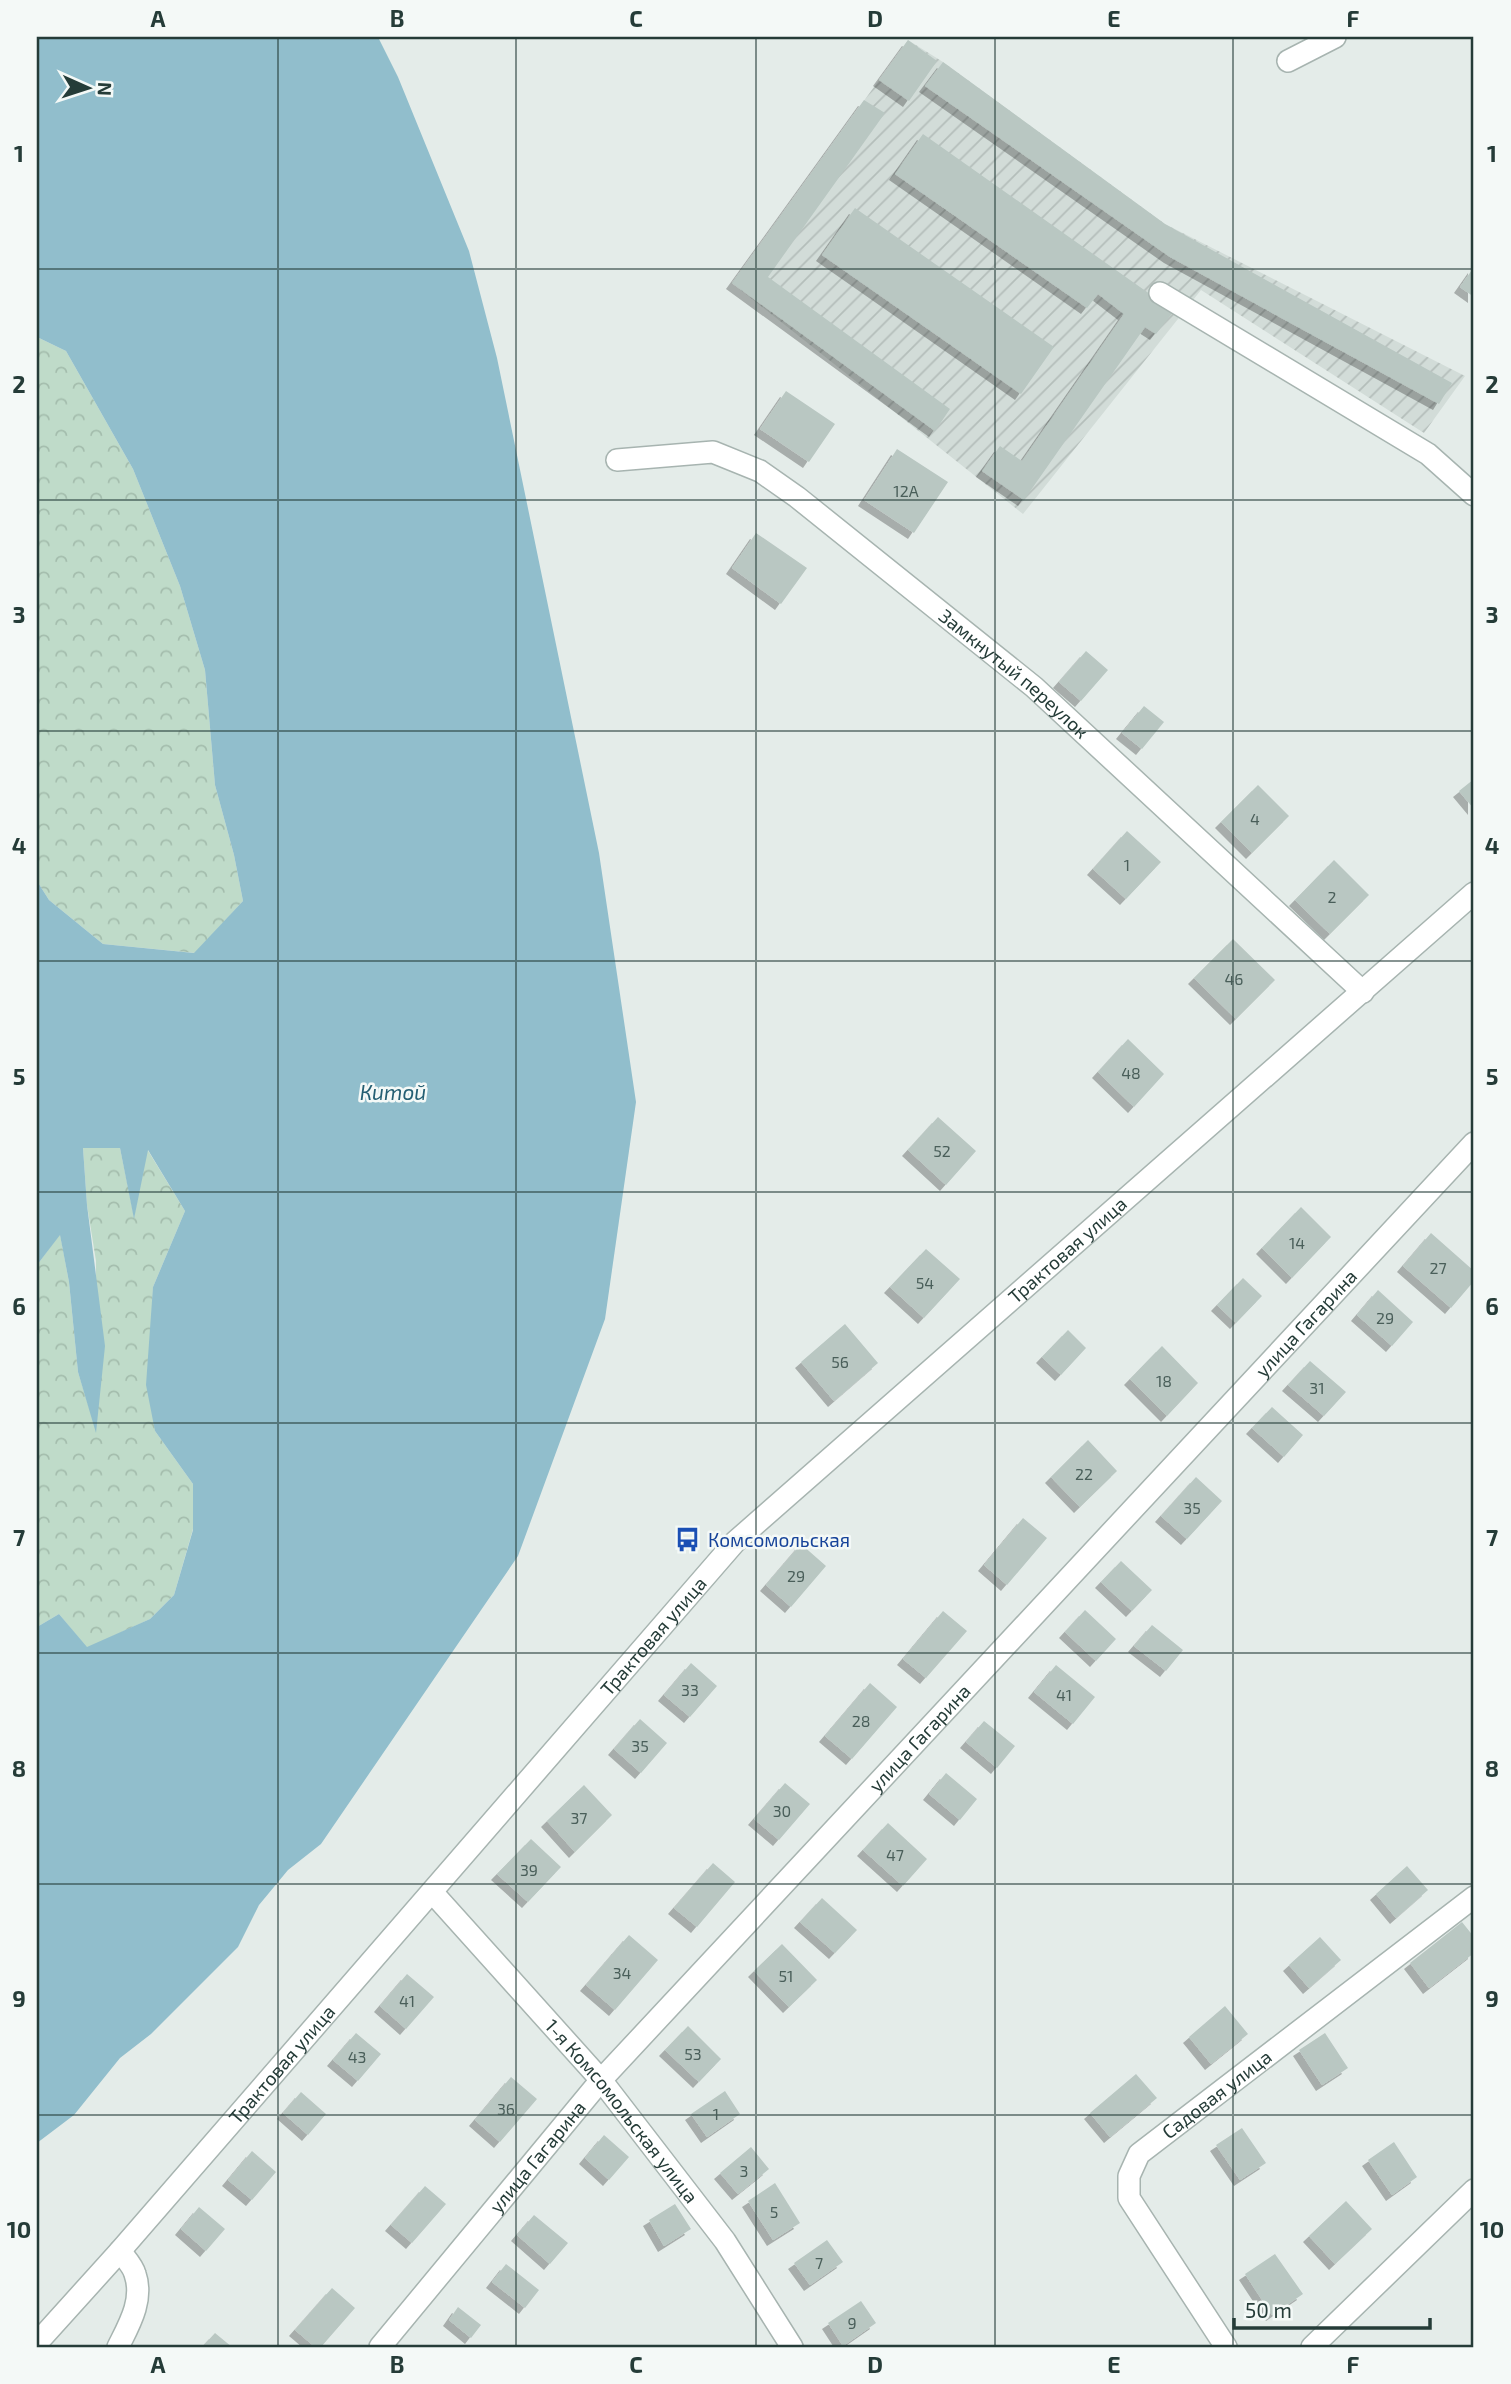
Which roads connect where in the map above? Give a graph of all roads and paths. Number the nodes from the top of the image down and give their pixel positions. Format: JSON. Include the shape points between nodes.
{"nodes":[{"id":1,"x":1335,"y":37,"type":"edge"},
{"id":2,"x":1288,"y":61,"type":"dead end"},
{"id":3,"x":1160,"y":293,"type":"dead end"},
{"id":4,"x":617,"y":460,"type":"dead end"},
{"id":5,"x":1474,"y":495,"type":"edge"},
{"id":6,"x":1474,"y":893,"type":"edge"},
{"id":7,"x":1363,"y":992,"type":"junction"},
{"id":8,"x":1474,"y":1143,"type":"edge"},
{"id":9,"x":432,"y":1892,"type":"junction"},
{"id":10,"x":1474,"y":1897,"type":"edge"},
{"id":11,"x":601,"y":2080,"type":"junction"},
{"id":12,"x":1474,"y":2190,"type":"edge"},
{"id":13,"x":120,"y":2251,"type":"junction"},
{"id":14,"x":37,"y":2343,"type":"edge"},
{"id":15,"x":118,"y":2347,"type":"edge"},
{"id":16,"x":380,"y":2347,"type":"edge"},
{"id":17,"x":792,"y":2347,"type":"edge"},
{"id":18,"x":1226,"y":2347,"type":"edge"},
{"id":19,"x":1312,"y":2347,"type":"edge"}],
"edges":[{"from":1,"to":2,"type":"street"},
{"from":3,"to":5,"type":"street","via":[[1427,454]]},
{"from":4,"to":7,"type":"street","name":"Замкнутый переулок","via":[[713,452],[769,477],[1034,687]]},
{"from":6,"to":7,"type":"street","name":"Трактовая улица"},
{"from":7,"to":9,"type":"street","name":"Трактовая улица","via":[[735,1542]]},
{"from":8,"to":11,"type":"street","name":"улица Гагарина"},
{"from":9,"to":11,"type":"street","name":"1-я Комсомольская улица"},
{"from":9,"to":13,"type":"street","name":"Трактовая улица"},
{"from":10,"to":18,"type":"street","name":"Садовая улица","via":[[1139,2154],[1129,2176],[1129,2198]]},
{"from":11,"to":16,"type":"street","name":"улица Гагарина"},
{"from":11,"to":17,"type":"street","name":"1-я Комсомольская улица","via":[[725,2241]]},
{"from":12,"to":19,"type":"street"},
{"from":13,"to":14,"type":"street","name":"Трактовая улица"},
{"from":13,"to":15,"type":"street","via":[[135,2272],[138,2291],[135,2314]]}]}
